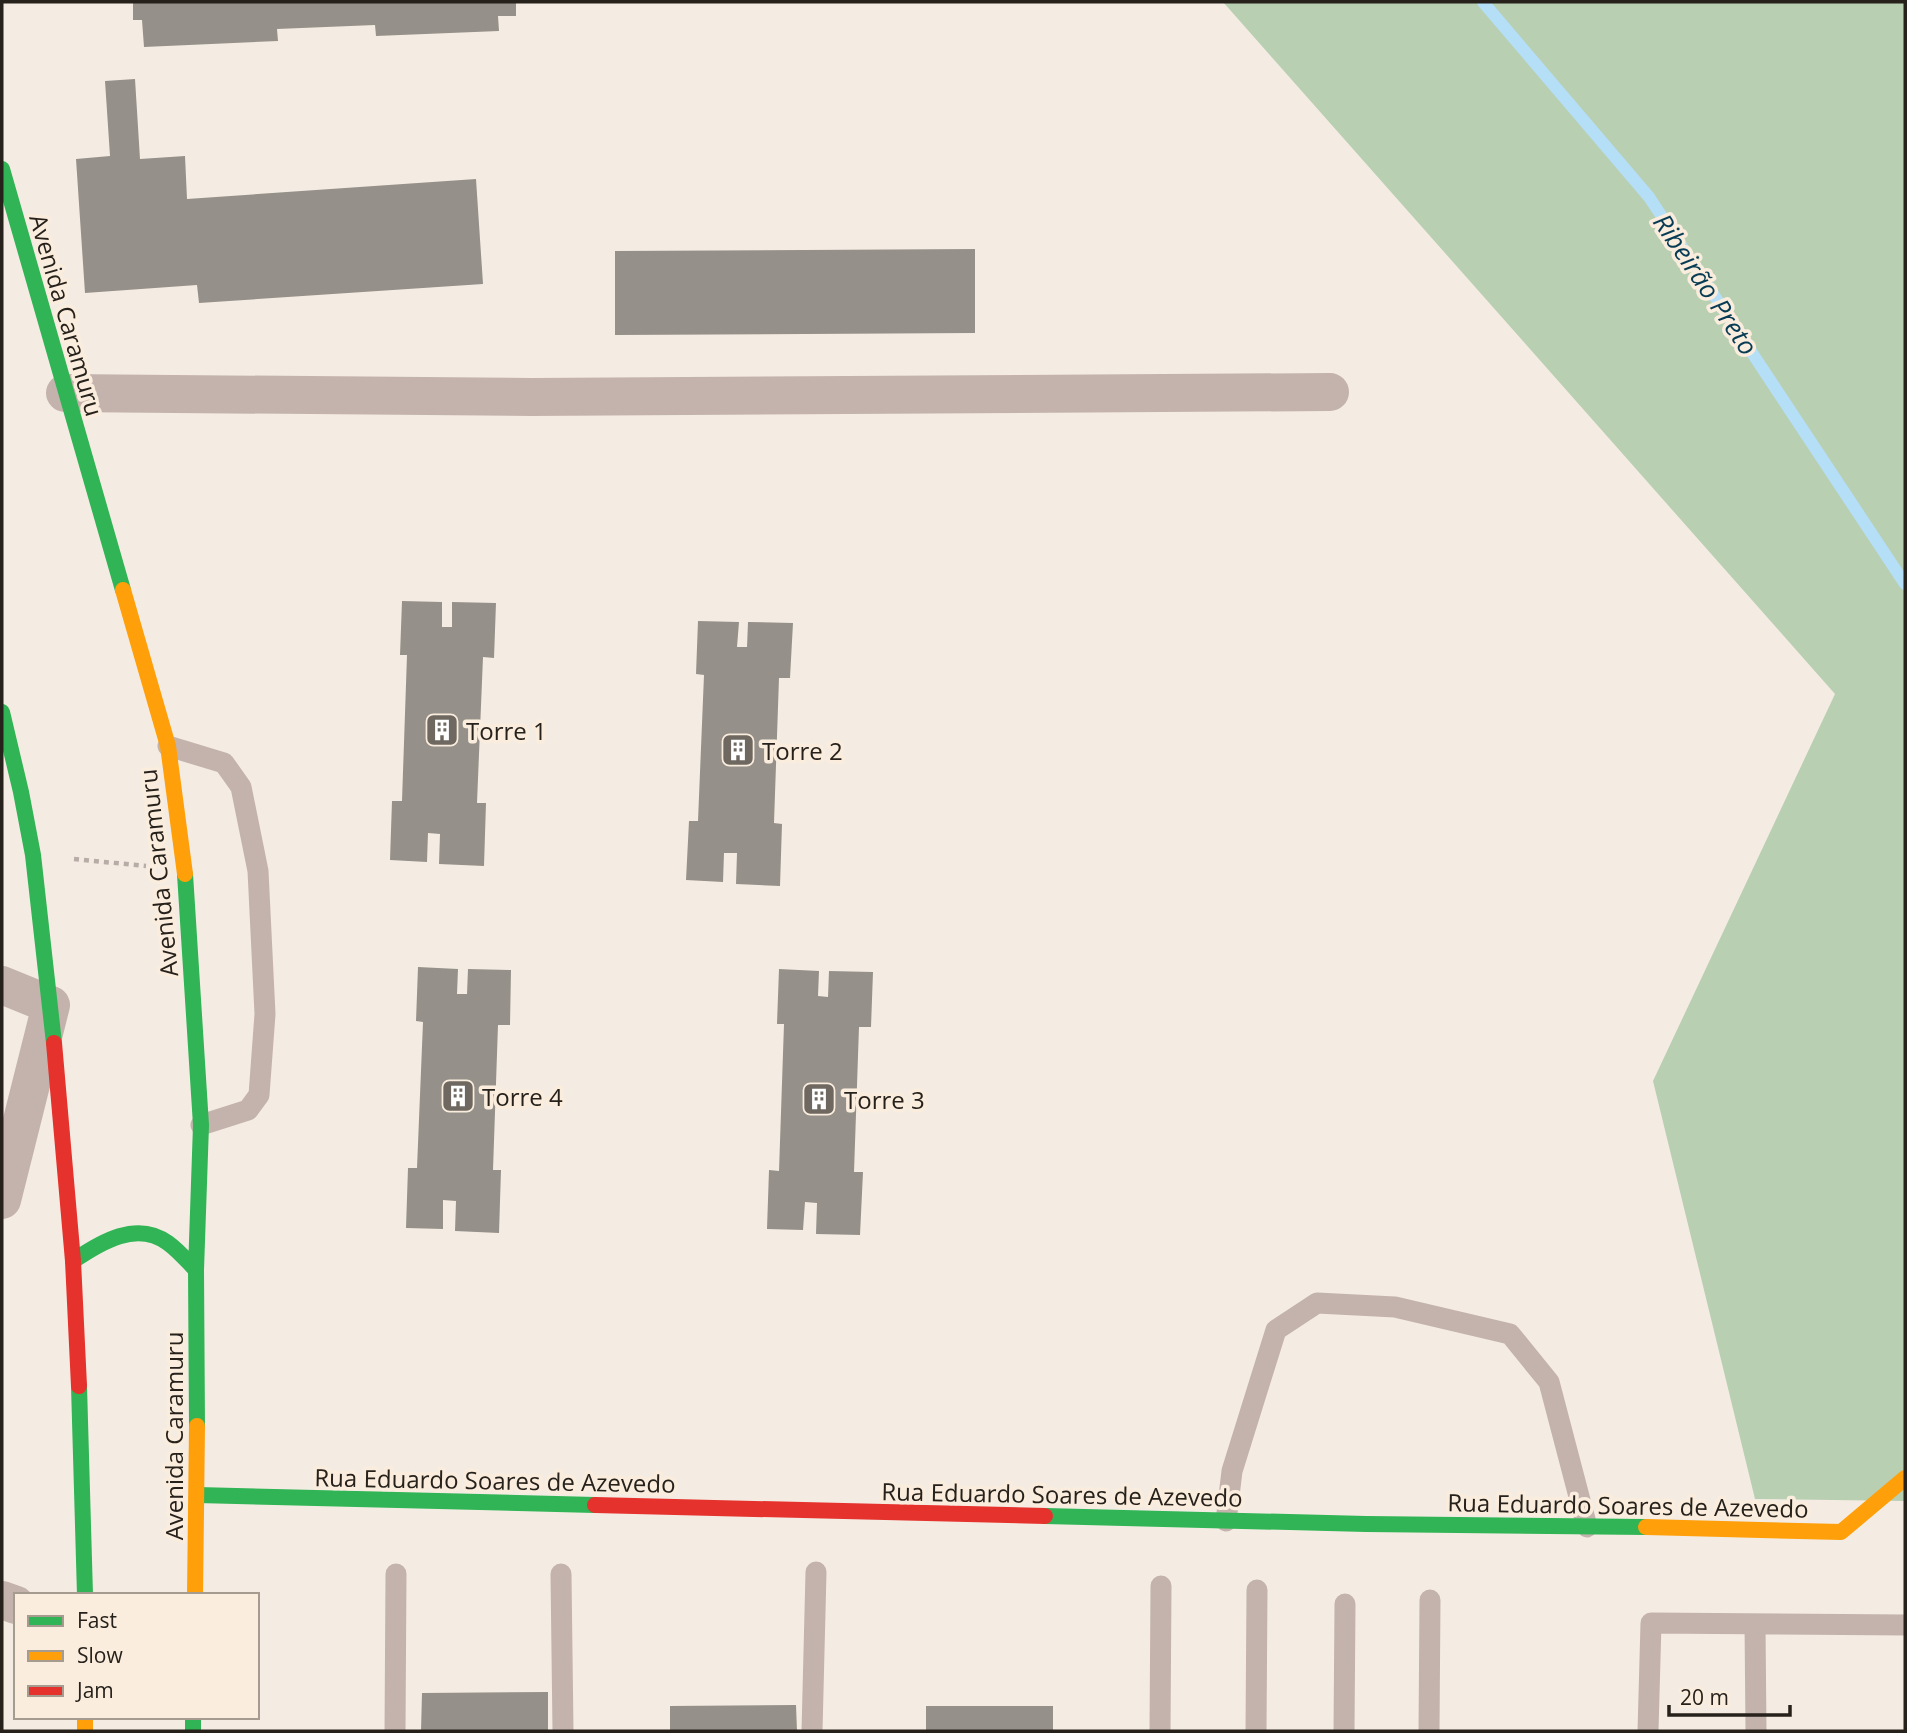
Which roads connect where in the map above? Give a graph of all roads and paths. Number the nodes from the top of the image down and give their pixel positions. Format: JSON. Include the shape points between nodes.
{"nodes":[{"id":1,"x":2,"y":169,"type":"edge"},
{"id":2,"x":9,"y":227,"type":"edge"},
{"id":3,"x":1329,"y":392,"type":"dead end"},
{"id":4,"x":65,"y":393,"type":"junction"},
{"id":5,"x":2,"y":712,"type":"edge"},
{"id":6,"x":168,"y":746,"type":"junction"},
{"id":7,"x":33,"y":855,"type":"junction"},
{"id":8,"x":185,"y":870,"type":"junction"},
{"id":9,"x":2,"y":985,"type":"edge"},
{"id":10,"x":51,"y":1005,"type":"junction"},
{"id":11,"x":201,"y":1125,"type":"junction"},
{"id":12,"x":2,"y":1200,"type":"edge"},
{"id":13,"x":73,"y":1261,"type":"junction"},
{"id":14,"x":196,"y":1270,"type":"junction"},
{"id":15,"x":1905,"y":1478,"type":"edge"},
{"id":16,"x":197,"y":1495,"type":"junction"},
{"id":17,"x":1226,"y":1521,"type":"junction"},
{"id":18,"x":1587,"y":1527,"type":"junction"},
{"id":19,"x":816,"y":1572,"type":"dead end"},
{"id":20,"x":396,"y":1574,"type":"dead end"},
{"id":21,"x":561,"y":1574,"type":"dead end"},
{"id":22,"x":1161,"y":1586,"type":"dead end"},
{"id":23,"x":1257,"y":1590,"type":"dead end"},
{"id":24,"x":85,"y":1593,"type":"edge"},
{"id":25,"x":195,"y":1593,"type":"edge"},
{"id":26,"x":1430,"y":1600,"type":"dead end"},
{"id":27,"x":1345,"y":1604,"type":"dead end"},
{"id":28,"x":1755,"y":1625,"type":"junction"},
{"id":29,"x":1905,"y":1625,"type":"edge"},
{"id":30,"x":395,"y":1731,"type":"edge"},
{"id":31,"x":563,"y":1731,"type":"edge"},
{"id":32,"x":812,"y":1731,"type":"edge"},
{"id":33,"x":1160,"y":1731,"type":"edge"},
{"id":34,"x":1256,"y":1731,"type":"edge"},
{"id":35,"x":1344,"y":1731,"type":"edge"},
{"id":36,"x":1429,"y":1731,"type":"edge"},
{"id":37,"x":1648,"y":1731,"type":"edge"},
{"id":38,"x":1756,"y":1731,"type":"edge"}],
"edges":[{"from":1,"to":2,"type":"main road","name":"Avenida Caramuru"},
{"from":2,"to":4,"type":"main road","name":"Avenida Caramuru"},
{"from":3,"to":4,"type":"street","via":[[546,397]]},
{"from":4,"to":6,"type":"main road","name":"Avenida Caramuru"},
{"from":5,"to":7,"type":"main road"},
{"from":6,"to":8,"type":"main road","name":"Avenida Caramuru"},
{"from":6,"to":11,"type":"lane","via":[[224,763],[241,787],[258,871],[265,1014],[259,1095],[248,1110]]},
{"from":7,"to":8,"type":"path"},
{"from":7,"to":10,"type":"main road"},
{"from":8,"to":11,"type":"main road","name":"Avenida Caramuru"},
{"from":9,"to":10,"type":"street"},
{"from":10,"to":12,"type":"street"},
{"from":10,"to":13,"type":"main road"},
{"from":11,"to":14,"type":"main road","name":"Avenida Caramuru"},
{"from":13,"to":14,"type":"main road","via":[[95,1246],[129,1233],[166,1241]]},
{"from":13,"to":24,"type":"main road"},
{"from":14,"to":16,"type":"main road","name":"Avenida Caramuru"},
{"from":15,"to":18,"type":"main road","name":"Rua Eduardo Soares de Azevedo","via":[[1841,1532]]},
{"from":16,"to":17,"type":"main road","name":"Rua Eduardo Soares de Azevedo"},
{"from":16,"to":25,"type":"main road","name":"Avenida Caramuru"},
{"from":17,"to":18,"type":"main road","name":"Rua Eduardo Soares de Azevedo"},
{"from":17,"to":18,"type":"lane","via":[[1232,1471],[1276,1330],[1317,1303],[1395,1307],[1510,1334],[1549,1382]]},
{"from":19,"to":32,"type":"lane"},
{"from":20,"to":30,"type":"lane"},
{"from":21,"to":31,"type":"lane"},
{"from":22,"to":33,"type":"lane"},
{"from":23,"to":34,"type":"lane"},
{"from":26,"to":36,"type":"lane"},
{"from":27,"to":35,"type":"lane"},
{"from":28,"to":29,"type":"lane"},
{"from":28,"to":37,"type":"lane","via":[[1651,1623]]},
{"from":28,"to":38,"type":"lane"}]}
